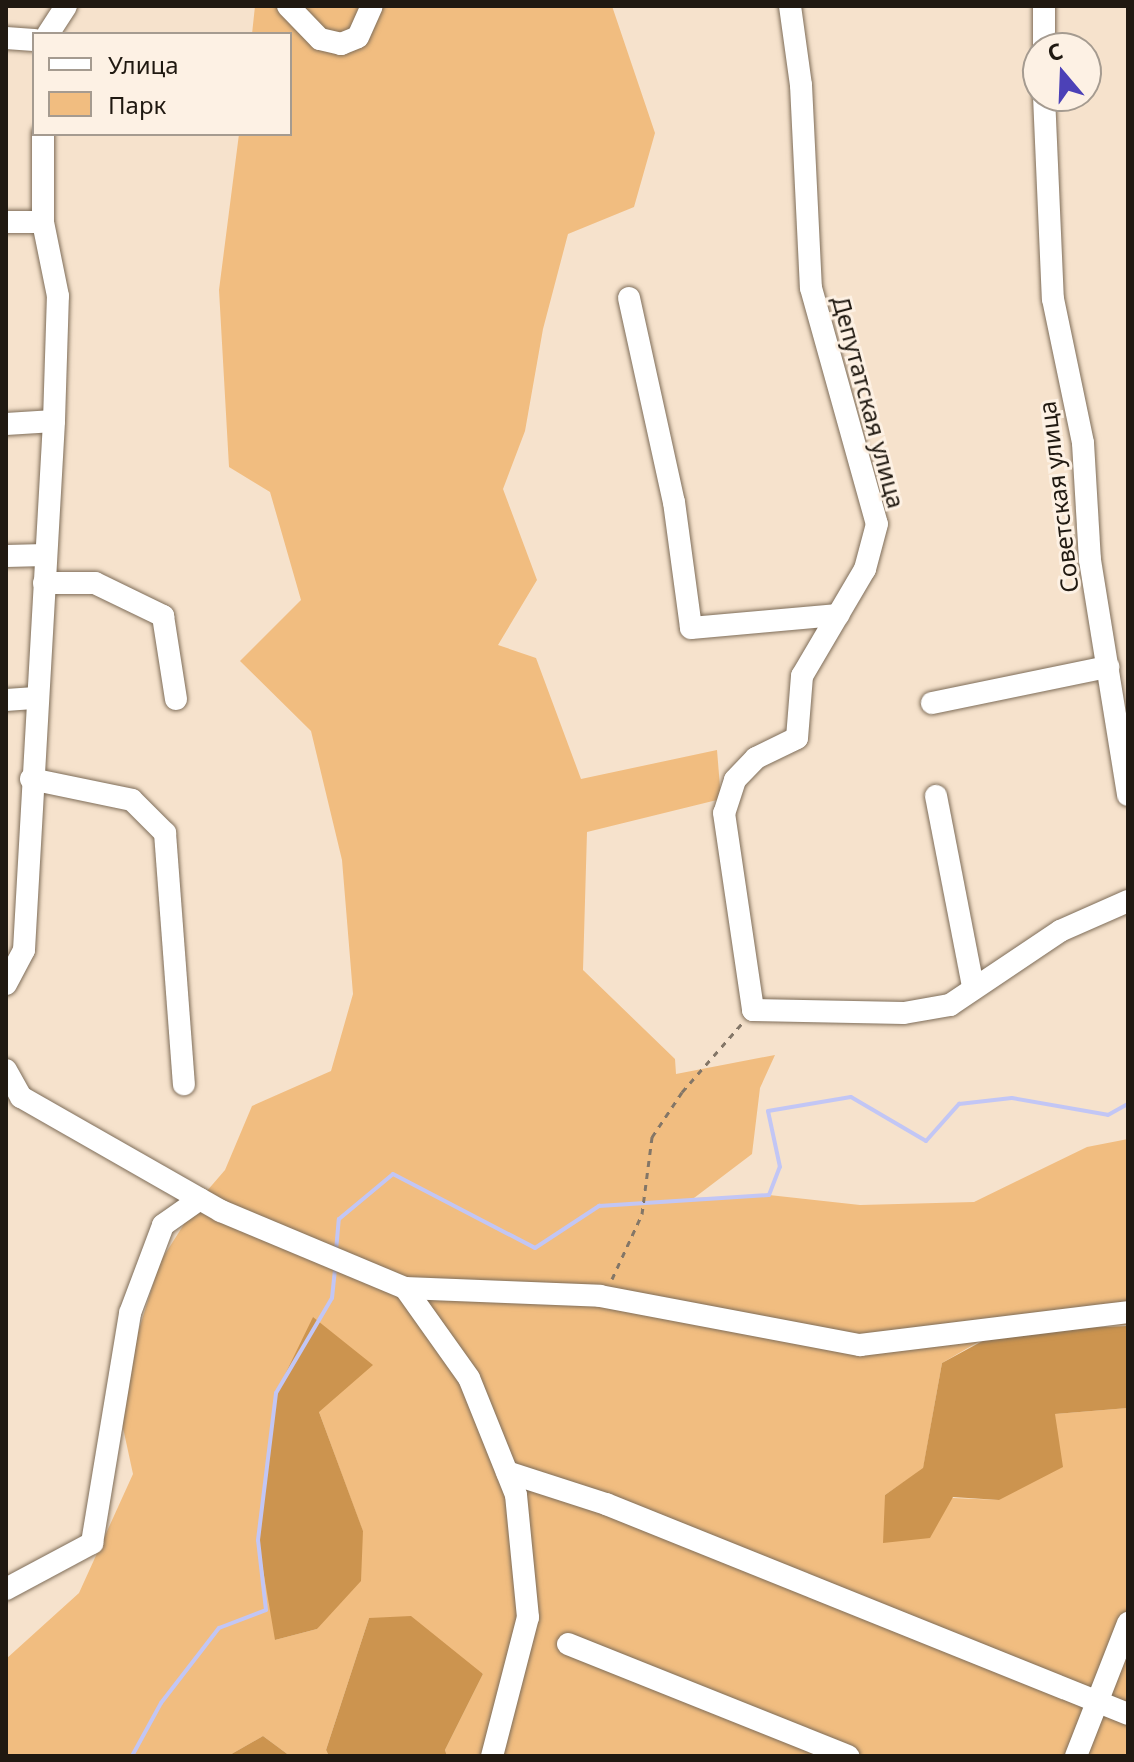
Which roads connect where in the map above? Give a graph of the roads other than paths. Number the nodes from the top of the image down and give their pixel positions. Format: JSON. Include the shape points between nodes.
{"nodes":[{"id":1,"x":66,"y":6,"type":"edge"},
{"id":2,"x":288,"y":6,"type":"edge"},
{"id":3,"x":372,"y":6,"type":"edge"},
{"id":4,"x":790,"y":6,"type":"edge"},
{"id":5,"x":1044,"y":6,"type":"edge"},
{"id":6,"x":49,"y":32,"type":"edge"},
{"id":7,"x":1044,"y":32,"type":"edge"},
{"id":8,"x":6,"y":38,"type":"edge"},
{"id":9,"x":32,"y":40,"type":"edge"},
{"id":10,"x":1045,"y":112,"type":"edge"},
{"id":11,"x":43,"y":136,"type":"edge"},
{"id":12,"x":6,"y":222,"type":"edge"},
{"id":13,"x":43,"y":222,"type":"junction"},
{"id":14,"x":629,"y":298,"type":"dead end"},
{"id":15,"x":54,"y":421,"type":"junction"},
{"id":16,"x":6,"y":424,"type":"edge"},
{"id":17,"x":46,"y":555,"type":"junction"},
{"id":18,"x":6,"y":556,"type":"edge"},
{"id":19,"x":44,"y":583,"type":"junction"},
{"id":20,"x":838,"y":615,"type":"junction"},
{"id":21,"x":1108,"y":667,"type":"junction"},
{"id":22,"x":36,"y":698,"type":"junction"},
{"id":23,"x":176,"y":699,"type":"dead end"},
{"id":24,"x":6,"y":700,"type":"edge"},
{"id":25,"x":932,"y":703,"type":"dead end"},
{"id":26,"x":31,"y":779,"type":"junction"},
{"id":27,"x":1128,"y":792,"type":"edge"},
{"id":28,"x":936,"y":796,"type":"dead end"},
{"id":29,"x":16,"y":850,"type":"edge"},
{"id":30,"x":1128,"y":901,"type":"edge"},
{"id":31,"x":6,"y":984,"type":"edge"},
{"id":32,"x":973,"y":986,"type":"junction"},
{"id":33,"x":6,"y":1070,"type":"edge"},
{"id":34,"x":184,"y":1084,"type":"dead end"},
{"id":35,"x":200,"y":1199,"type":"junction"},
{"id":36,"x":405,"y":1288,"type":"junction"},
{"id":37,"x":1128,"y":1312,"type":"edge"},
{"id":38,"x":507,"y":1472,"type":"junction"},
{"id":39,"x":6,"y":1589,"type":"edge"},
{"id":40,"x":1128,"y":1623,"type":"edge"},
{"id":41,"x":568,"y":1644,"type":"dead end"},
{"id":42,"x":1097,"y":1701,"type":"junction"},
{"id":43,"x":1128,"y":1714,"type":"edge"},
{"id":44,"x":492,"y":1756,"type":"edge"},
{"id":45,"x":848,"y":1756,"type":"edge"},
{"id":46,"x":1076,"y":1756,"type":"edge"}],
"edges":[{"from":1,"to":6,"type":"street"},
{"from":2,"to":3,"type":"street","via":[[320,39],[341,44],[358,37]]},
{"from":4,"to":20,"type":"street","name":"Депутатская улица","via":[[801,85],[811,288],[877,524],[865,569]]},
{"from":5,"to":7,"type":"street"},
{"from":8,"to":9,"type":"street"},
{"from":10,"to":21,"type":"street","name":"Советская улица","via":[[1053,299],[1083,443],[1090,560]]},
{"from":11,"to":13,"type":"street"},
{"from":12,"to":13,"type":"street"},
{"from":13,"to":15,"type":"street","via":[[58,296]]},
{"from":14,"to":20,"type":"street","via":[[674,502],[691,628]]},
{"from":15,"to":16,"type":"street"},
{"from":15,"to":17,"type":"street"},
{"from":17,"to":18,"type":"street"},
{"from":17,"to":19,"type":"street"},
{"from":19,"to":22,"type":"street"},
{"from":19,"to":23,"type":"street","via":[[95,583],[163,616]]},
{"from":20,"to":32,"type":"street","name":"Депутатская улица","via":[[802,676],[797,738],[756,758],[735,780],[724,813],[753,1010],[904,1013],[950,1005]]},
{"from":21,"to":25,"type":"street"},
{"from":21,"to":27,"type":"street","name":"Советская улица"},
{"from":22,"to":24,"type":"street"},
{"from":22,"to":26,"type":"street"},
{"from":26,"to":29,"type":"street"},
{"from":26,"to":34,"type":"street","via":[[132,800],[165,833]]},
{"from":28,"to":32,"type":"street"},
{"from":29,"to":31,"type":"street","via":[[24,950]]},
{"from":30,"to":32,"type":"street","via":[[1060,931]]},
{"from":33,"to":35,"type":"street","via":[[21,1097]]},
{"from":35,"to":36,"type":"street"},
{"from":35,"to":39,"type":"street","via":[[163,1225],[130,1313],[92,1543]]},
{"from":36,"to":37,"type":"street","via":[[600,1296],[860,1345]]},
{"from":36,"to":38,"type":"street","via":[[469,1378]]},
{"from":38,"to":42,"type":"street","via":[[606,1504]]},
{"from":38,"to":44,"type":"street","via":[[516,1495],[528,1617]]},
{"from":40,"to":42,"type":"street"},
{"from":41,"to":45,"type":"street"},
{"from":42,"to":43,"type":"street"},
{"from":42,"to":46,"type":"street"}]}
